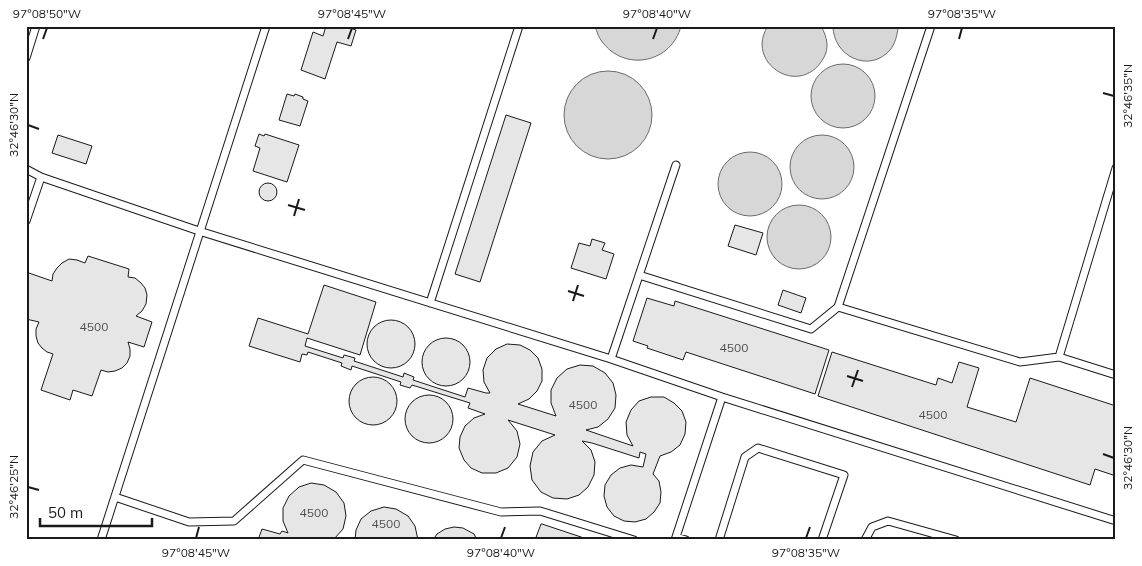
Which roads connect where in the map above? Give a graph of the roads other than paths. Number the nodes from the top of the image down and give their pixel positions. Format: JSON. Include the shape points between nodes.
{"nodes":[{"id":1,"x":36,"y":26,"type":"edge"},
{"id":2,"x":266,"y":26,"type":"edge"},
{"id":3,"x":519,"y":26,"type":"edge"},
{"id":4,"x":931,"y":26,"type":"edge"},
{"id":5,"x":26,"y":58,"type":"edge"},
{"id":6,"x":676,"y":165,"type":"dead end"},
{"id":7,"x":1116,"y":168,"type":"edge"},
{"id":8,"x":26,"y":169,"type":"edge"},
{"id":9,"x":40,"y":177,"type":"junction"},
{"id":10,"x":26,"y":221,"type":"edge"},
{"id":11,"x":199,"y":231,"type":"junction"},
{"id":12,"x":639,"y":275,"type":"junction"},
{"id":13,"x":430,"y":303,"type":"junction"},
{"id":14,"x":838,"y":306,"type":"junction"},
{"id":15,"x":1059,"y":357,"type":"junction"},
{"id":16,"x":611,"y":359,"type":"junction"},
{"id":17,"x":1116,"y":375,"type":"edge"},
{"id":18,"x":722,"y":397,"type":"junction"},
{"id":19,"x":115,"y":497,"type":"junction"},
{"id":20,"x":1116,"y":521,"type":"edge"},
{"id":21,"x":676,"y":538,"type":"edge"},
{"id":22,"x":101,"y":540,"type":"edge"},
{"id":23,"x":634,"y":540,"type":"edge"},
{"id":24,"x":686,"y":540,"type":"edge"},
{"id":25,"x":719,"y":540,"type":"edge"},
{"id":26,"x":822,"y":540,"type":"edge"},
{"id":27,"x":865,"y":540,"type":"edge"},
{"id":28,"x":956,"y":540,"type":"edge"}],
"edges":[{"from":1,"to":5,"type":"lane"},
{"from":2,"to":11,"type":"lane"},
{"from":3,"to":13,"type":"lane"},
{"from":4,"to":14,"type":"lane"},
{"from":6,"to":12,"type":"lane"},
{"from":7,"to":15,"type":"lane"},
{"from":8,"to":9,"type":"lane"},
{"from":9,"to":10,"type":"lane"},
{"from":9,"to":11,"type":"lane"},
{"from":11,"to":13,"type":"lane"},
{"from":11,"to":19,"type":"lane"},
{"from":12,"to":14,"type":"lane","via":[[811,329]]},
{"from":12,"to":16,"type":"lane"},
{"from":13,"to":16,"type":"lane"},
{"from":14,"to":15,"type":"lane","via":[[1020,362]]},
{"from":15,"to":17,"type":"lane"},
{"from":16,"to":18,"type":"lane"},
{"from":18,"to":20,"type":"lane"},
{"from":18,"to":21,"type":"lane"},
{"from":19,"to":22,"type":"lane"},
{"from":19,"to":23,"type":"lane","via":[[189,522],[234,521],[303,460],[501,512],[540,511]]},
{"from":21,"to":24,"type":"lane"},
{"from":25,"to":26,"type":"lane","via":[[745,457],[758,448],[844,475]]},
{"from":27,"to":28,"type":"lane","via":[[872,527],[888,520]]}]}
